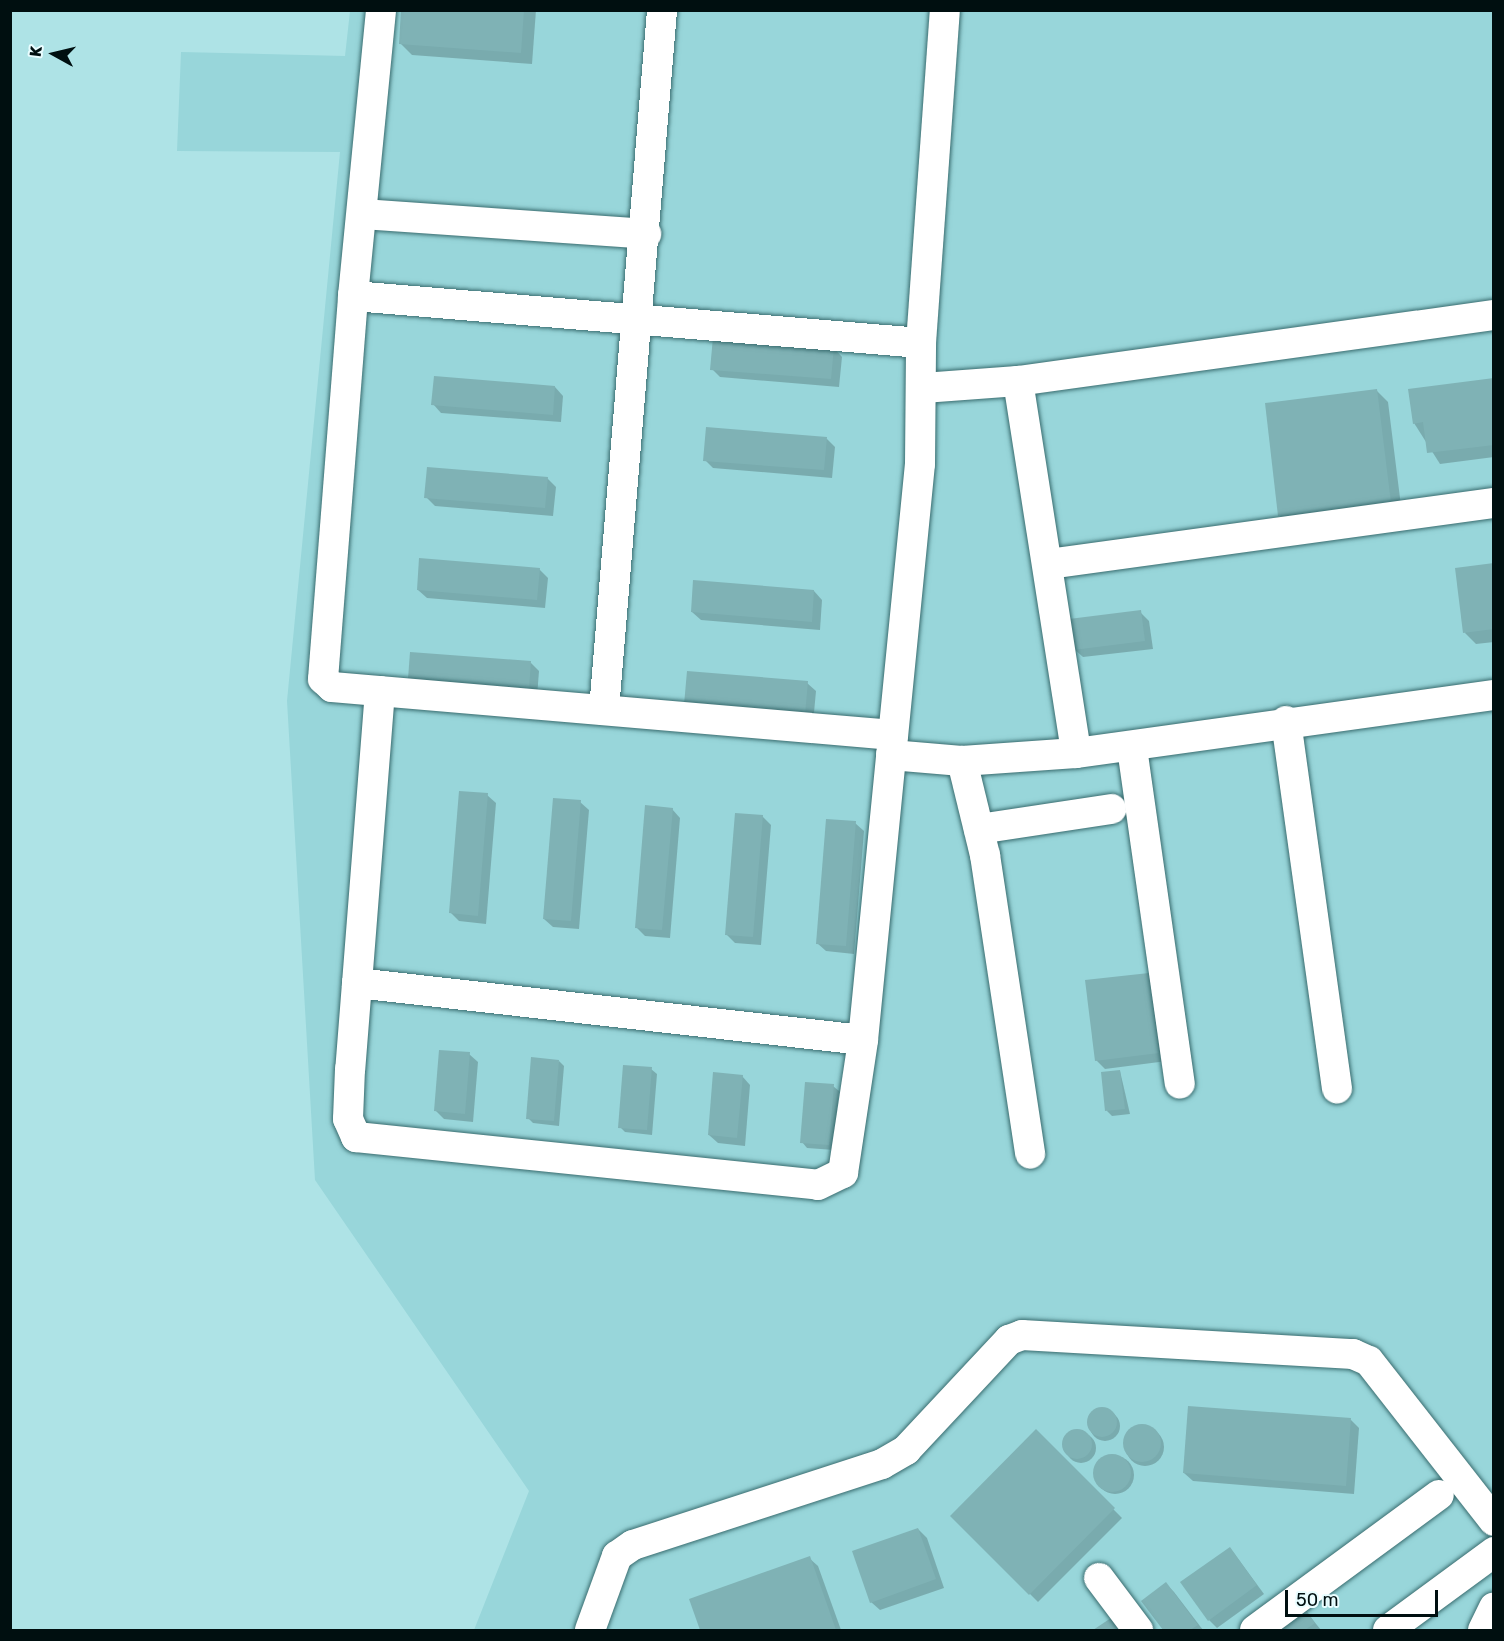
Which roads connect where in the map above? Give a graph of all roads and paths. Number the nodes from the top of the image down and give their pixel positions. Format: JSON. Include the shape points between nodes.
{"nodes":[{"id":1,"x":381,"y":10,"type":"edge"},
{"id":2,"x":662,"y":10,"type":"edge"},
{"id":3,"x":945,"y":10,"type":"edge"},
{"id":4,"x":363,"y":214,"type":"junction"},
{"id":5,"x":646,"y":234,"type":"junction"},
{"id":6,"x":353,"y":296,"type":"junction"},
{"id":7,"x":1494,"y":315,"type":"edge"},
{"id":8,"x":640,"y":318,"type":"junction"},
{"id":9,"x":921,"y":343,"type":"junction"},
{"id":10,"x":1018,"y":381,"type":"junction"},
{"id":11,"x":923,"y":388,"type":"junction"},
{"id":12,"x":1494,"y":503,"type":"edge"},
{"id":13,"x":1048,"y":564,"type":"junction"},
{"id":14,"x":380,"y":691,"type":"junction"},
{"id":15,"x":1494,"y":695,"type":"edge"},
{"id":16,"x":604,"y":710,"type":"junction"},
{"id":17,"x":1286,"y":722,"type":"junction"},
{"id":18,"x":892,"y":745,"type":"junction"},
{"id":19,"x":1132,"y":748,"type":"junction"},
{"id":20,"x":1076,"y":753,"type":"junction"},
{"id":21,"x":962,"y":762,"type":"junction"},
{"id":22,"x":1111,"y":808,"type":"dead end"},
{"id":23,"x":979,"y":829,"type":"junction"},
{"id":24,"x":357,"y":983,"type":"junction"},
{"id":25,"x":863,"y":1040,"type":"junction"},
{"id":26,"x":1180,"y":1084,"type":"dead end"},
{"id":27,"x":1337,"y":1088,"type":"dead end"},
{"id":28,"x":1030,"y":1154,"type":"dead end"},
{"id":29,"x":1439,"y":1495,"type":"dead end"},
{"id":30,"x":1494,"y":1521,"type":"edge"},
{"id":31,"x":1494,"y":1552,"type":"edge"},
{"id":32,"x":1100,"y":1578,"type":"dead end"},
{"id":33,"x":1494,"y":1607,"type":"edge"},
{"id":34,"x":590,"y":1630,"type":"edge"},
{"id":35,"x":1138,"y":1630,"type":"edge"},
{"id":36,"x":1255,"y":1630,"type":"edge"},
{"id":37,"x":1388,"y":1630,"type":"edge"},
{"id":38,"x":1483,"y":1630,"type":"edge"}],
"edges":[{"from":1,"to":4,"type":"lane"},
{"from":2,"to":5,"type":"lane"},
{"from":3,"to":9,"type":"lane"},
{"from":4,"to":5,"type":"lane"},
{"from":4,"to":6,"type":"lane"},
{"from":5,"to":8,"type":"lane"},
{"from":6,"to":8,"type":"lane"},
{"from":6,"to":14,"type":"lane","via":[[323,679],[332,687]]},
{"from":7,"to":10,"type":"lane"},
{"from":8,"to":9,"type":"lane"},
{"from":8,"to":16,"type":"lane"},
{"from":9,"to":11,"type":"lane"},
{"from":10,"to":11,"type":"lane"},
{"from":10,"to":13,"type":"lane","via":[[1041,553]]},
{"from":11,"to":18,"type":"lane"},
{"from":12,"to":13,"type":"lane"},
{"from":13,"to":20,"type":"lane"},
{"from":14,"to":16,"type":"lane"},
{"from":14,"to":24,"type":"lane"},
{"from":15,"to":17,"type":"lane"},
{"from":16,"to":18,"type":"lane"},
{"from":17,"to":19,"type":"lane"},
{"from":17,"to":27,"type":"lane"},
{"from":18,"to":21,"type":"lane"},
{"from":18,"to":25,"type":"lane"},
{"from":19,"to":20,"type":"lane"},
{"from":19,"to":26,"type":"lane"},
{"from":20,"to":21,"type":"lane"},
{"from":21,"to":23,"type":"lane"},
{"from":22,"to":23,"type":"lane"},
{"from":23,"to":28,"type":"lane"},
{"from":24,"to":25,"type":"lane"},
{"from":24,"to":25,"type":"lane","via":[[348,1119],[360,1140],[825,1184],[848,1166]]},
{"from":29,"to":36,"type":"lane"},
{"from":30,"to":34,"type":"lane","via":[[1368,1361],[1353,1354],[1022,1335],[1009,1340],[906,1450],[882,1464],[633,1545],[617,1556]]},
{"from":31,"to":37,"type":"lane"},
{"from":32,"to":35,"type":"lane"},
{"from":33,"to":38,"type":"lane"}]}
